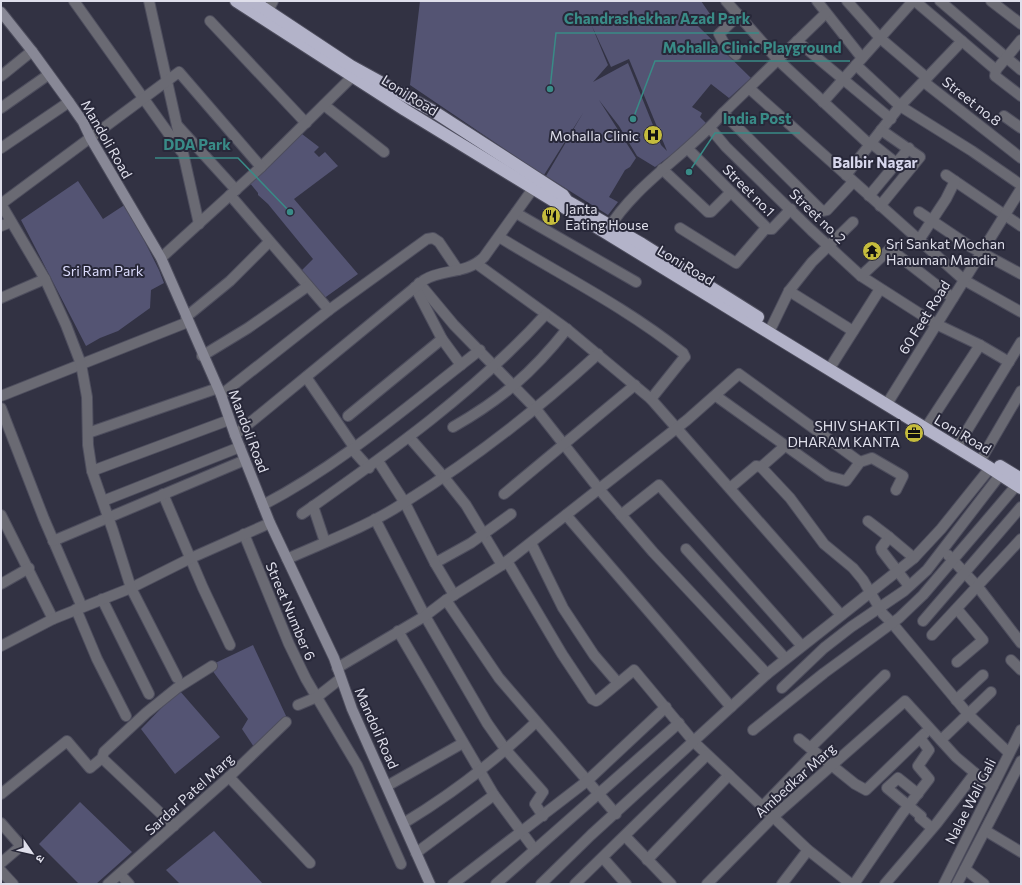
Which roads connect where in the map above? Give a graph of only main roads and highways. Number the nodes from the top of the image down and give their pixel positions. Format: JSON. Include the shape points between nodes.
{"nodes":[{"id":1,"x":236,"y":1,"type":"edge"},
{"id":2,"x":253,"y":1,"type":"edge"},
{"id":3,"x":270,"y":6,"type":"edge"},
{"id":4,"x":356,"y":74,"type":"junction"},
{"id":5,"x":608,"y":229,"type":"junction"},
{"id":6,"x":1020,"y":483,"type":"edge"}],
"edges":[{"from":1,"to":4,"type":"highway","name":"Loni Road"},
{"from":2,"to":3,"type":"highway","name":"Loni Road"},
{"from":3,"to":4,"type":"highway","name":"Loni Road"},
{"from":4,"to":5,"type":"highway","name":"Loni Road","via":[[433,111],[536,184],[563,195],[567,201]]},
{"from":5,"to":6,"type":"highway","name":"Loni Road","via":[[721,292],[983,456]]},
{"from":5,"to":6,"type":"highway","name":"Loni Road","via":[[1000,475]]}]}
